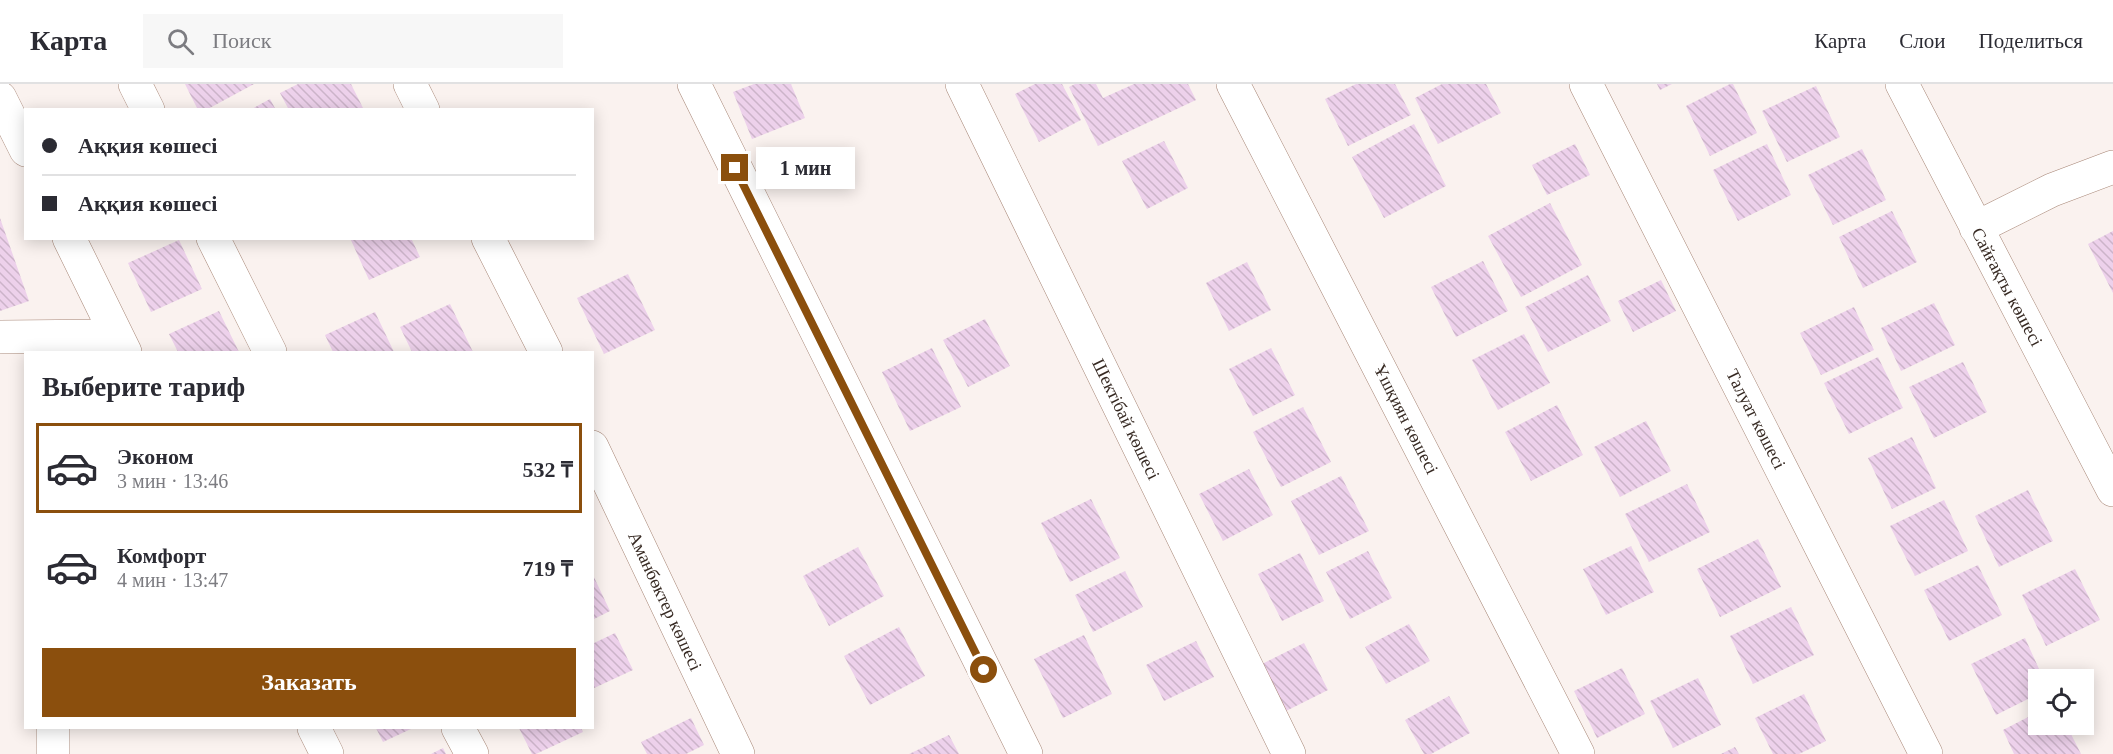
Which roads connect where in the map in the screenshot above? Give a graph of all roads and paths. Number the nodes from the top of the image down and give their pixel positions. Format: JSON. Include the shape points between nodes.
{"nodes":[{"id":1,"x":135,"y":84,"type":"edge"},
{"id":2,"x":410,"y":84,"type":"edge"},
{"id":3,"x":694,"y":84,"type":"edge"},
{"id":4,"x":962,"y":84,"type":"edge"},
{"id":5,"x":1233,"y":84,"type":"edge"},
{"id":6,"x":1586,"y":84,"type":"edge"},
{"id":7,"x":1902,"y":84,"type":"edge"},
{"id":8,"x":0,"y":98,"type":"edge"},
{"id":9,"x":147,"y":108,"type":"edge"},
{"id":10,"x":422,"y":108,"type":"edge"},
{"id":11,"x":24,"y":146,"type":"edge"},
{"id":12,"x":2113,"y":167,"type":"edge"},
{"id":13,"x":1976,"y":228,"type":"junction"},
{"id":14,"x":70,"y":240,"type":"edge"},
{"id":15,"x":214,"y":240,"type":"edge"},
{"id":16,"x":489,"y":240,"type":"edge"},
{"id":17,"x":0,"y":337,"type":"edge"},
{"id":18,"x":121,"y":344,"type":"edge"},
{"id":19,"x":270,"y":351,"type":"edge"},
{"id":20,"x":545,"y":351,"type":"edge"},
{"id":21,"x":594,"y":451,"type":"edge"},
{"id":22,"x":2113,"y":490,"type":"edge"},
{"id":23,"x":52,"y":729,"type":"edge"},
{"id":24,"x":314,"y":729,"type":"edge"},
{"id":25,"x":460,"y":729,"type":"edge"},
{"id":26,"x":53,"y":754,"type":"edge"},
{"id":27,"x":327,"y":754,"type":"edge"},
{"id":28,"x":472,"y":754,"type":"edge"},
{"id":29,"x":738,"y":754,"type":"edge"},
{"id":30,"x":1026,"y":754,"type":"edge"},
{"id":31,"x":1290,"y":754,"type":"edge"},
{"id":32,"x":1578,"y":754,"type":"edge"},
{"id":33,"x":1926,"y":754,"type":"edge"}],
"edges":[{"from":1,"to":9,"type":"street"},
{"from":2,"to":10,"type":"street"},
{"from":3,"to":30,"type":"street"},
{"from":4,"to":31,"type":"street","name":"Шектібай көшесі"},
{"from":5,"to":32,"type":"street","name":"Ұшқиян көшесі"},
{"from":6,"to":33,"type":"street","name":"Талуат көшесі"},
{"from":7,"to":13,"type":"street","name":"Сайғақты көшесі"},
{"from":8,"to":11,"type":"street"},
{"from":12,"to":13,"type":"street","via":[[2052,190]]},
{"from":13,"to":22,"type":"street","name":"Сайғақты көшесі"},
{"from":14,"to":18,"type":"street"},
{"from":15,"to":19,"type":"street"},
{"from":16,"to":20,"type":"street"},
{"from":17,"to":18,"type":"street"},
{"from":21,"to":29,"type":"street","name":"Аманбөктер көшесі"},
{"from":23,"to":26,"type":"street"},
{"from":24,"to":27,"type":"street"},
{"from":25,"to":28,"type":"street"}]}
